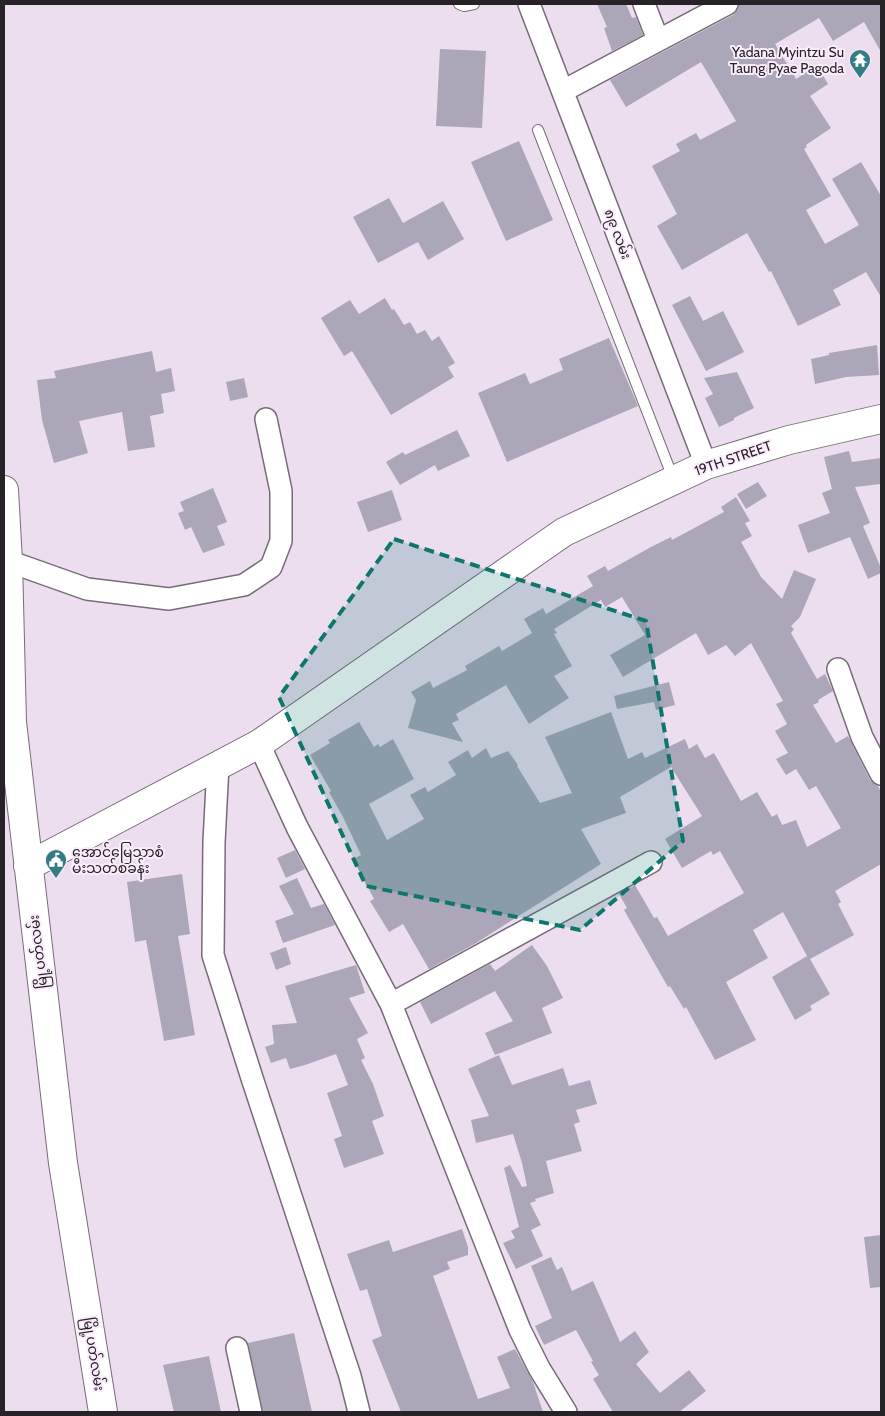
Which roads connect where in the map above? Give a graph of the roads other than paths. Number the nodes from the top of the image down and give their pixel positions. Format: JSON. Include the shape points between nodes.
{"nodes":[{"id":1,"x":459,"y":4,"type":"edge"},
{"id":2,"x":474,"y":4,"type":"edge"},
{"id":3,"x":529,"y":4,"type":"edge"},
{"id":4,"x":644,"y":4,"type":"edge"},
{"id":5,"x":727,"y":4,"type":"edge"},
{"id":6,"x":658,"y":40,"type":"junction"},
{"id":7,"x":563,"y":91,"type":"junction"},
{"id":8,"x":538,"y":130,"type":"dead end"},
{"id":9,"x":266,"y":419,"type":"dead end"},
{"id":10,"x":881,"y":419,"type":"edge"},
{"id":11,"x":706,"y":465,"type":"junction"},
{"id":12,"x":674,"y":480,"type":"junction"},
{"id":13,"x":4,"y":490,"type":"edge"},
{"id":14,"x":8,"y":561,"type":"junction"},
{"id":15,"x":838,"y":669,"type":"dead end"},
{"id":16,"x":258,"y":744,"type":"junction"},
{"id":17,"x":218,"y":765,"type":"junction"},
{"id":18,"x":881,"y":774,"type":"edge"},
{"id":19,"x":651,"y":862,"type":"dead end"},
{"id":20,"x":28,"y":866,"type":"junction"},
{"id":21,"x":391,"y":1004,"type":"junction"},
{"id":22,"x":237,"y":1348,"type":"dead end"},
{"id":23,"x":103,"y":1412,"type":"edge"},
{"id":24,"x":251,"y":1412,"type":"edge"},
{"id":25,"x":359,"y":1412,"type":"edge"},
{"id":26,"x":566,"y":1412,"type":"edge"}],
"edges":[{"from":1,"to":2,"type":"lane"},
{"from":3,"to":7,"type":"street","name":"၈၉ လမ်း"},
{"from":4,"to":6,"type":"street"},
{"from":5,"to":6,"type":"street"},
{"from":6,"to":7,"type":"street"},
{"from":7,"to":11,"type":"street","name":"၈၉ လမ်း"},
{"from":8,"to":12,"type":"lane"},
{"from":9,"to":14,"type":"street","via":[[281,491],[281,541],[271,567],[244,584],[169,599],[87,590]]},
{"from":10,"to":11,"type":"street","name":"19TH STREET","via":[[789,440]]},
{"from":11,"to":12,"type":"street","name":"19TH STREET"},
{"from":12,"to":16,"type":"street","name":"19TH STREET","via":[[564,532]]},
{"from":13,"to":14,"type":"street","name":"မြို့ပတ်လမ်း"},
{"from":14,"to":20,"type":"street","name":"မြို့ပတ်လမ်း","via":[[12,722]]},
{"from":15,"to":18,"type":"street","via":[[862,737]]},
{"from":16,"to":17,"type":"street","name":"19TH STREET"},
{"from":16,"to":21,"type":"street","via":[[297,827]]},
{"from":17,"to":20,"type":"street","name":"19TH STREET"},
{"from":17,"to":25,"type":"street","via":[[213,955]]},
{"from":19,"to":21,"type":"street"},
{"from":20,"to":23,"type":"street","name":"မြို့ပတ်လမ်း","via":[[63,1163]]},
{"from":21,"to":26,"type":"street","via":[[520,1330]]},
{"from":22,"to":24,"type":"street"}]}
